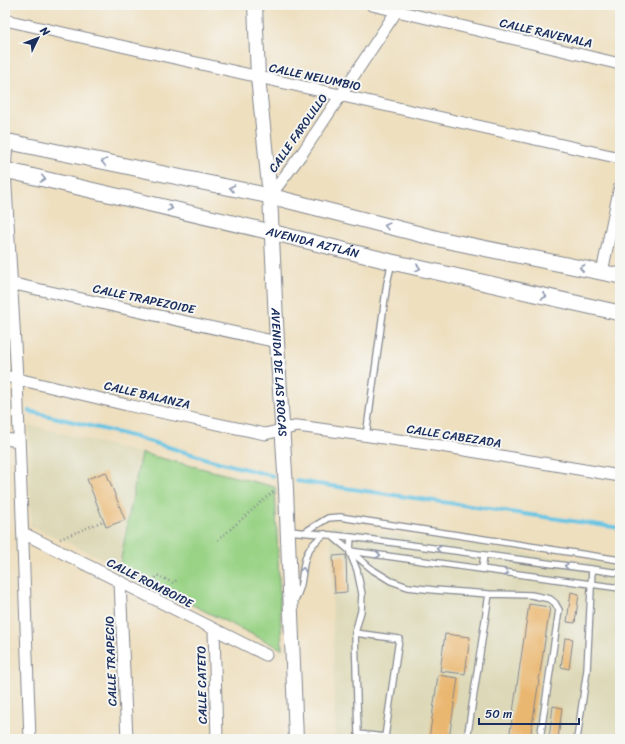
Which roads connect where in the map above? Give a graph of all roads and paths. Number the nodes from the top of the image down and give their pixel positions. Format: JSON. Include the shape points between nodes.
{"nodes":[{"id":1,"x":255,"y":5,"type":"edge"},
{"id":2,"x":372,"y":5,"type":"edge"},
{"id":3,"x":398,"y":8,"type":"edge"},
{"id":4,"x":5,"y":20,"type":"edge"},
{"id":5,"x":620,"y":64,"type":"edge"},
{"id":6,"x":258,"y":77,"type":"junction"},
{"id":7,"x":341,"y":95,"type":"junction"},
{"id":8,"x":6,"y":142,"type":"edge"},
{"id":9,"x":620,"y":158,"type":"edge"},
{"id":10,"x":5,"y":170,"type":"edge"},
{"id":11,"x":620,"y":186,"type":"edge"},
{"id":12,"x":270,"y":196,"type":"junction"},
{"id":13,"x":271,"y":232,"type":"junction"},
{"id":14,"x":392,"y":262,"type":"junction"},
{"id":15,"x":602,"y":272,"type":"junction"},
{"id":16,"x":620,"y":276,"type":"edge"},
{"id":17,"x":8,"y":283,"type":"edge"},
{"id":18,"x":620,"y":313,"type":"edge"},
{"id":19,"x":277,"y":342,"type":"junction"},
{"id":20,"x":5,"y":376,"type":"edge"},
{"id":21,"x":16,"y":383,"type":"junction"},
{"id":22,"x":283,"y":430,"type":"junction"},
{"id":23,"x":366,"y":436,"type":"junction"},
{"id":24,"x":5,"y":439,"type":"edge"},
{"id":25,"x":19,"y":441,"type":"junction"},
{"id":26,"x":620,"y":476,"type":"edge"},
{"id":27,"x":286,"y":488,"type":"junction"},
{"id":28,"x":103,"y":521,"type":"dead end"},
{"id":29,"x":288,"y":531,"type":"junction"},
{"id":30,"x":305,"y":532,"type":"junction"},
{"id":31,"x":23,"y":533,"type":"junction"},
{"id":32,"x":328,"y":535,"type":"junction"},
{"id":33,"x":351,"y":537,"type":"junction"},
{"id":34,"x":218,"y":540,"type":"dead end"},
{"id":35,"x":47,"y":545,"type":"junction"},
{"id":36,"x":350,"y":551,"type":"junction"},
{"id":37,"x":484,"y":555,"type":"junction"},
{"id":38,"x":620,"y":560,"type":"edge"},
{"id":39,"x":482,"y":569,"type":"junction"},
{"id":40,"x":592,"y":569,"type":"junction"},
{"id":41,"x":620,"y":573,"type":"edge"},
{"id":42,"x":178,"y":579,"type":"dead end"},
{"id":43,"x":120,"y":582,"type":"junction"},
{"id":44,"x":591,"y":584,"type":"junction"},
{"id":45,"x":620,"y":588,"type":"edge"},
{"id":46,"x":489,"y":594,"type":"junction"},
{"id":47,"x":147,"y":595,"type":"junction"},
{"id":48,"x":291,"y":606,"type":"junction"},
{"id":49,"x":214,"y":630,"type":"junction"},
{"id":50,"x":355,"y":633,"type":"junction"},
{"id":51,"x":266,"y":655,"type":"dead end"},
{"id":52,"x":30,"y":739,"type":"edge"},
{"id":53,"x":127,"y":739,"type":"edge"},
{"id":54,"x":217,"y":739,"type":"edge"},
{"id":55,"x":296,"y":739,"type":"edge"},
{"id":56,"x":467,"y":739,"type":"edge"},
{"id":57,"x":540,"y":739,"type":"edge"},
{"id":58,"x":578,"y":739,"type":"edge"}],
"edges":[{"from":1,"to":6,"type":"street","name":"AVENIDA DE LAS ROCAS"},
{"from":2,"to":3,"type":"street","name":"CALLE RAVENALA"},
{"from":3,"to":5,"type":"street","name":"CALLE RAVENALA"},
{"from":3,"to":7,"type":"street","name":"CALLE FAROLILLO"},
{"from":4,"to":6,"type":"street","name":"CALLE NELUMBIO"},
{"from":6,"to":7,"type":"street","name":"CALLE NELUMBIO"},
{"from":6,"to":12,"type":"street","name":"AVENIDA DE LAS ROCAS"},
{"from":7,"to":9,"type":"street","name":"CALLE NELUMBIO"},
{"from":7,"to":12,"type":"street","name":"CALLE FAROLILLO"},
{"from":8,"to":10,"type":"street"},
{"from":12,"to":8,"type":"main road","one_way":true},
{"from":10,"to":13,"type":"main road","name":"AVENIDA AZTLÁN","one_way":true},
{"from":10,"to":17,"type":"street"},
{"from":11,"to":15,"type":"street"},
{"from":12,"to":13,"type":"street","name":"AVENIDA DE LAS ROCAS"},
{"from":15,"to":12,"type":"main road","one_way":true,"via":[[439,239]]},
{"from":13,"to":14,"type":"main road","name":"AVENIDA AZTLÁN"},
{"from":13,"to":19,"type":"street","name":"AVENIDA DE LAS ROCAS"},
{"from":14,"to":18,"type":"main road","name":"AVENIDA AZTLÁN","one_way":true},
{"from":14,"to":23,"type":"lane"},
{"from":15,"to":16,"type":"main road"},
{"from":17,"to":19,"type":"street","name":"CALLE TRAPEZOIDE"},
{"from":17,"to":21,"type":"street"},
{"from":19,"to":22,"type":"street","name":"AVENIDA DE LAS ROCAS"},
{"from":20,"to":21,"type":"street","name":"CALLE BALANZA"},
{"from":21,"to":22,"type":"street","name":"CALLE BALANZA","via":[[264,434]]},
{"from":21,"to":25,"type":"street"},
{"from":22,"to":23,"type":"street","name":"CALLE CABEZADA","via":[[298,426]]},
{"from":22,"to":27,"type":"street","name":"AVENIDA DE LAS ROCAS"},
{"from":23,"to":26,"type":"street","name":"CALLE CABEZADA"},
{"from":24,"to":25,"type":"street"},
{"from":25,"to":31,"type":"street"},
{"from":27,"to":29,"type":"street","name":"AVENIDA DE LAS ROCAS"},
{"from":27,"to":34,"type":"path","via":[[276,489]]},
{"from":28,"to":35,"type":"path"},
{"from":29,"to":30,"type":"lane"},
{"from":29,"to":48,"type":"street","name":"AVENIDA DE LAS ROCAS"},
{"from":30,"to":32,"type":"lane"},
{"from":30,"to":38,"type":"lane","via":[[328,518],[340,517]]},
{"from":31,"to":35,"type":"street","name":"CALLE ROMBOIDE"},
{"from":31,"to":52,"type":"street"},
{"from":32,"to":33,"type":"lane"},
{"from":32,"to":36,"type":"lane"},
{"from":48,"to":32,"type":"lane","one_way":true,"via":[[300,588],[306,554],[311,546]]},
{"from":33,"to":36,"type":"lane"},
{"from":37,"to":33,"type":"lane","one_way":true},
{"from":35,"to":43,"type":"street","name":"CALLE ROMBOIDE"},
{"from":36,"to":39,"type":"lane","one_way":true},
{"from":36,"to":46,"type":"lane","via":[[373,570],[391,581],[408,587]]},
{"from":36,"to":50,"type":"lane","via":[[362,594],[361,611]]},
{"from":37,"to":39,"type":"lane"},
{"from":40,"to":37,"type":"lane","one_way":true},
{"from":39,"to":44,"type":"lane","one_way":true},
{"from":40,"to":41,"type":"lane"},
{"from":40,"to":44,"type":"lane"},
{"from":42,"to":47,"type":"path","via":[[173,583],[157,575]]},
{"from":43,"to":47,"type":"street","name":"CALLE ROMBOIDE"},
{"from":43,"to":53,"type":"street","name":"CALLE TRAPECIO"},
{"from":44,"to":45,"type":"lane"},
{"from":44,"to":58,"type":"lane","via":[[587,670]]},
{"from":46,"to":56,"type":"lane"},
{"from":46,"to":57,"type":"lane","via":[[531,594],[550,599],[558,610]]},
{"from":47,"to":49,"type":"street","name":"CALLE ROMBOIDE"},
{"from":48,"to":55,"type":"street","name":"AVENIDA DE LAS ROCAS"},
{"from":49,"to":51,"type":"street","name":"CALLE ROMBOIDE"},
{"from":49,"to":54,"type":"street","name":"CALLE CATETO"},
{"from":50,"to":50,"type":"lane","via":[[358,734],[385,738],[399,639]]}]}
